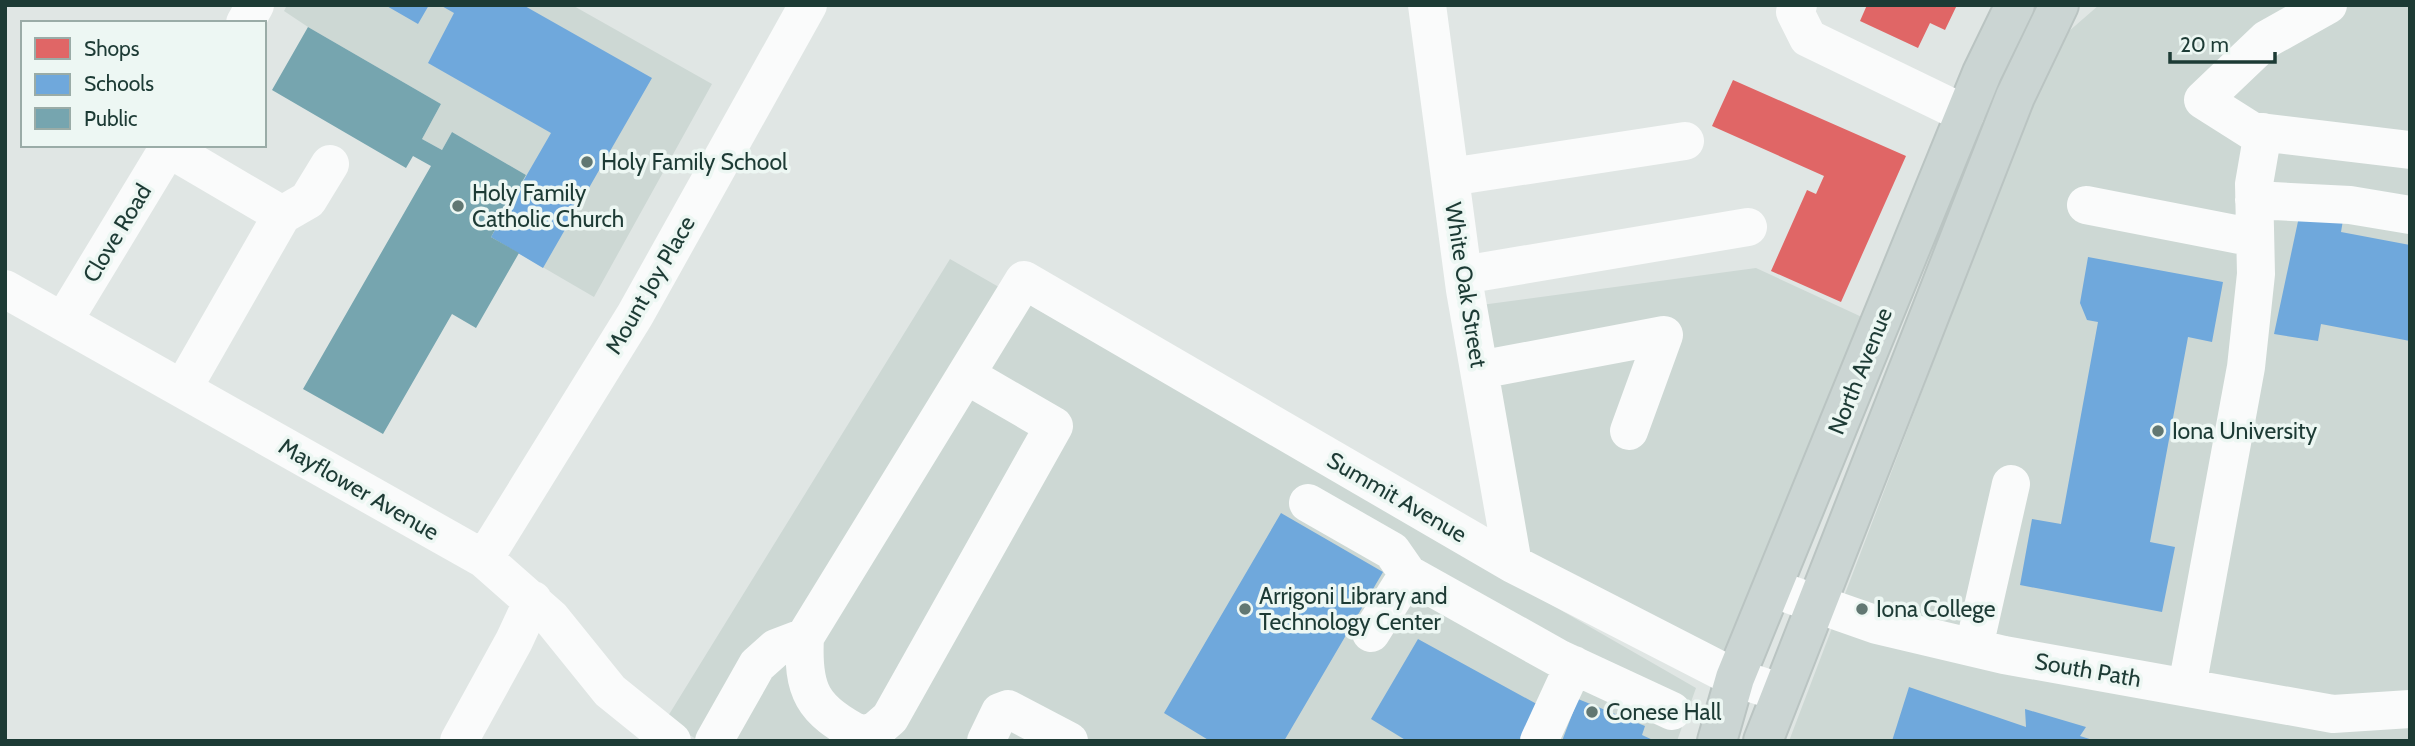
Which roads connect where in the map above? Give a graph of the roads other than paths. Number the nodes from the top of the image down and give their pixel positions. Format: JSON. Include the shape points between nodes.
{"nodes":[{"id":1,"x":255,"y":5,"type":"edge"},
{"id":2,"x":808,"y":5,"type":"edge"},
{"id":3,"x":1427,"y":5,"type":"edge"},
{"id":4,"x":2015,"y":5,"type":"edge"},
{"id":5,"x":2059,"y":5,"type":"edge"},
{"id":6,"x":2079,"y":5,"type":"edge"},
{"id":7,"x":2328,"y":5,"type":"edge"},
{"id":8,"x":246,"y":21,"type":"edge"},
{"id":9,"x":1803,"y":21,"type":"edge"},
{"id":10,"x":2035,"y":52,"type":"junction"},
{"id":11,"x":1965,"y":114,"type":"junction"},
{"id":12,"x":2263,"y":132,"type":"junction"},
{"id":13,"x":1685,"y":141,"type":"dead end"},
{"id":14,"x":169,"y":147,"type":"edge"},
{"id":15,"x":2410,"y":150,"type":"edge"},
{"id":16,"x":330,"y":164,"type":"dead end"},
{"id":17,"x":1450,"y":177,"type":"junction"},
{"id":18,"x":2254,"y":200,"type":"junction"},
{"id":19,"x":2086,"y":205,"type":"dead end"},
{"id":20,"x":282,"y":215,"type":"junction"},
{"id":21,"x":2410,"y":215,"type":"edge"},
{"id":22,"x":1748,"y":227,"type":"dead end"},
{"id":23,"x":2255,"y":238,"type":"junction"},
{"id":24,"x":1463,"y":275,"type":"junction"},
{"id":25,"x":7,"y":293,"type":"edge"},
{"id":26,"x":64,"y":320,"type":"junction"},
{"id":27,"x":1479,"y":370,"type":"junction"},
{"id":28,"x":966,"y":374,"type":"junction"},
{"id":29,"x":183,"y":388,"type":"junction"},
{"id":30,"x":1629,"y":431,"type":"dead end"},
{"id":31,"x":2011,"y":484,"type":"dead end"},
{"id":32,"x":1308,"y":503,"type":"dead end"},
{"id":33,"x":484,"y":559,"type":"junction"},
{"id":34,"x":1513,"y":564,"type":"junction"},
{"id":35,"x":1408,"y":574,"type":"junction"},
{"id":36,"x":1774,"y":589,"type":"junction"},
{"id":37,"x":533,"y":600,"type":"junction"},
{"id":38,"x":1815,"y":604,"type":"junction"},
{"id":39,"x":1371,"y":633,"type":"dead end"},
{"id":40,"x":805,"y":637,"type":"junction"},
{"id":41,"x":1654,"y":637,"type":"junction"},
{"id":42,"x":1974,"y":648,"type":"junction"},
{"id":43,"x":1574,"y":665,"type":"junction"},
{"id":44,"x":1735,"y":678,"type":"junction"},
{"id":45,"x":2187,"y":688,"type":"junction"},
{"id":46,"x":1628,"y":691,"type":"junction"},
{"id":47,"x":1780,"y":692,"type":"junction"},
{"id":48,"x":2410,"y":709,"type":"edge"},
{"id":49,"x":1672,"y":711,"type":"dead end"},
{"id":50,"x":459,"y":741,"type":"edge"},
{"id":51,"x":673,"y":741,"type":"edge"},
{"id":52,"x":714,"y":741,"type":"edge"},
{"id":53,"x":986,"y":741,"type":"edge"},
{"id":54,"x":1069,"y":741,"type":"edge"},
{"id":55,"x":1539,"y":741,"type":"edge"},
{"id":56,"x":1717,"y":741,"type":"edge"},
{"id":57,"x":1763,"y":741,"type":"edge"}],
"edges":[{"from":1,"to":8,"type":"street"},
{"from":2,"to":33,"type":"street","name":"Mount Joy Place","via":[[635,315]]},
{"from":3,"to":17,"type":"street","name":"White Oak Street"},
{"from":4,"to":11,"type":"main road","name":"North Avenue"},
{"from":5,"to":10,"type":"main road","name":"North Avenue"},
{"from":6,"to":10,"type":"main road"},
{"from":7,"to":12,"type":"street","via":[[2267,39],[2203,100],[2252,131]]},
{"from":9,"to":11,"type":"street"},
{"from":10,"to":38,"type":"main road","name":"North Avenue"},
{"from":11,"to":36,"type":"main road","name":"North Avenue"},
{"from":12,"to":15,"type":"street"},
{"from":12,"to":18,"type":"street"},
{"from":13,"to":17,"type":"street"},
{"from":14,"to":20,"type":"street"},
{"from":14,"to":26,"type":"street","name":"Clove Road"},
{"from":16,"to":20,"type":"street","via":[[308,200]]},
{"from":17,"to":24,"type":"street","name":"White Oak Street"},
{"from":18,"to":21,"type":"street","via":[[2350,205]]},
{"from":18,"to":23,"type":"street"},
{"from":19,"to":23,"type":"street"},
{"from":20,"to":29,"type":"street"},
{"from":22,"to":24,"type":"street"},
{"from":23,"to":45,"type":"street","via":[[2256,274],[2246,367]]},
{"from":24,"to":27,"type":"street","name":"White Oak Street"},
{"from":25,"to":26,"type":"street","name":"Mayflower Avenue"},
{"from":26,"to":29,"type":"street","name":"Mayflower Avenue"},
{"from":27,"to":30,"type":"street","via":[[1664,335]]},
{"from":27,"to":34,"type":"street","name":"White Oak Street"},
{"from":28,"to":34,"type":"street","name":"Summit Avenue","via":[[1024,280]]},
{"from":28,"to":40,"type":"street"},
{"from":28,"to":40,"type":"street","via":[[1054,426],[890,718],[875,731],[861,735],[834,721],[814,698],[803,673]]},
{"from":29,"to":33,"type":"street","name":"Mayflower Avenue"},
{"from":31,"to":42,"type":"street"},
{"from":32,"to":35,"type":"street","via":[[1392,551]]},
{"from":33,"to":37,"type":"street","name":"Mayflower Avenue"},
{"from":34,"to":41,"type":"street","name":"Summit Avenue"},
{"from":35,"to":39,"type":"street"},
{"from":35,"to":43,"type":"street"},
{"from":36,"to":38,"type":"street","name":"South Path"},
{"from":36,"to":44,"type":"main road","name":"North Avenue"},
{"from":37,"to":50,"type":"street"},
{"from":37,"to":51,"type":"street","name":"Mayflower Avenue","via":[[610,691]]},
{"from":38,"to":42,"type":"street","name":"South Path","via":[[1877,625]]},
{"from":38,"to":47,"type":"main road","name":"North Avenue"},
{"from":40,"to":52,"type":"street","via":[[776,648],[757,665]]},
{"from":41,"to":44,"type":"street","name":"Summit Avenue"},
{"from":41,"to":46,"type":"street"},
{"from":42,"to":45,"type":"street","name":"South Path"},
{"from":43,"to":46,"type":"street"},
{"from":43,"to":55,"type":"street"},
{"from":44,"to":47,"type":"street","name":"Summit Avenue"},
{"from":44,"to":56,"type":"main road","name":"North Avenue"},
{"from":45,"to":48,"type":"street","name":"South Path","via":[[2333,713]]},
{"from":46,"to":49,"type":"street"},
{"from":47,"to":57,"type":"main road","name":"North Avenue"},
{"from":53,"to":54,"type":"street","via":[[1000,712],[1008,709]]}]}
